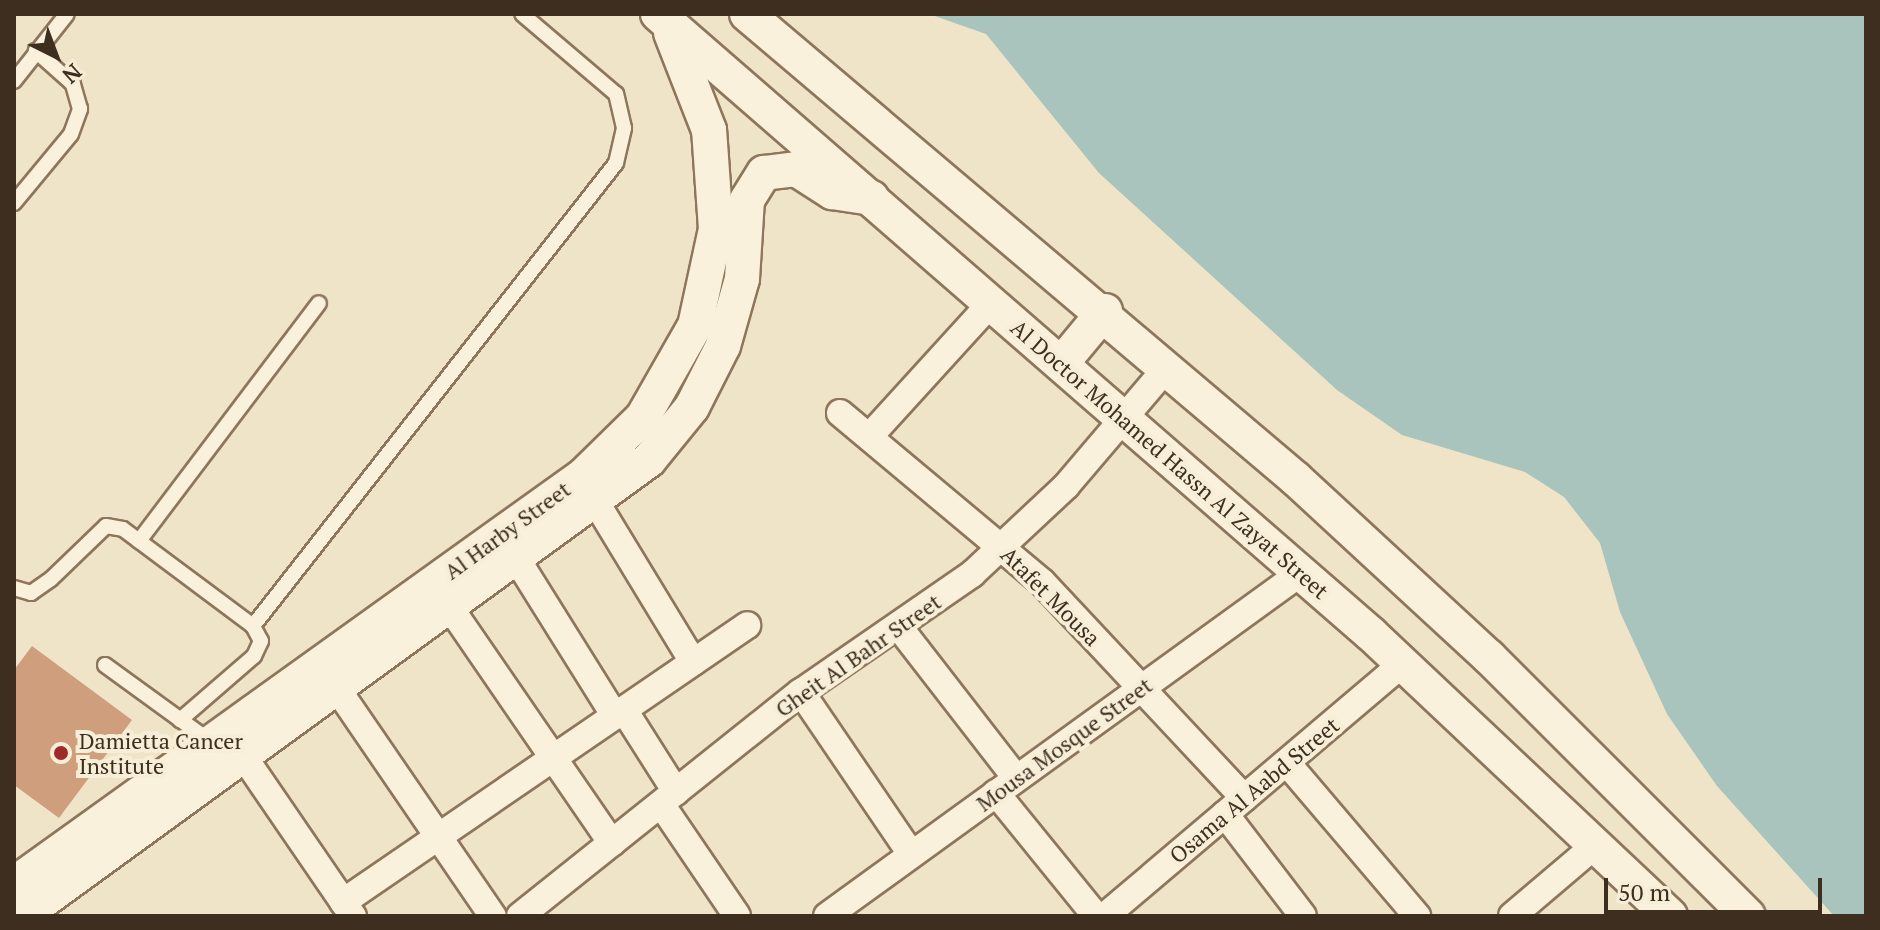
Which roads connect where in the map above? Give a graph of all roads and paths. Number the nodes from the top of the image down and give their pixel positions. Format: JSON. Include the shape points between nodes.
{"nodes":[{"id":1,"x":67,"y":14,"type":"edge"},
{"id":2,"x":522,"y":14,"type":"edge"},
{"id":3,"x":747,"y":14,"type":"edge"},
{"id":4,"x":660,"y":15,"type":"edge"},
{"id":5,"x":36,"y":51,"type":"junction"},
{"id":6,"x":14,"y":81,"type":"edge"},
{"id":7,"x":873,"y":198,"type":"junction"},
{"id":8,"x":14,"y":203,"type":"edge"},
{"id":9,"x":319,"y":303,"type":"dead end"},
{"id":10,"x":991,"y":303,"type":"junction"},
{"id":11,"x":1105,"y":311,"type":"junction"},
{"id":12,"x":1061,"y":364,"type":"junction"},
{"id":13,"x":1168,"y":366,"type":"junction"},
{"id":14,"x":673,"y":372,"type":"junction"},
{"id":15,"x":703,"y":387,"type":"junction"},
{"id":16,"x":840,"y":413,"type":"dead end"},
{"id":17,"x":1124,"y":418,"type":"junction"},
{"id":18,"x":869,"y":437,"type":"junction"},
{"id":19,"x":597,"y":504,"type":"junction"},
{"id":20,"x":139,"y":541,"type":"junction"},
{"id":21,"x":1003,"y":547,"type":"junction"},
{"id":22,"x":518,"y":561,"type":"junction"},
{"id":23,"x":1302,"y":572,"type":"junction"},
{"id":24,"x":14,"y":588,"type":"edge"},
{"id":25,"x":451,"y":609,"type":"junction"},
{"id":26,"x":747,"y":625,"type":"dead end"},
{"id":27,"x":253,"y":626,"type":"junction"},
{"id":28,"x":899,"y":627,"type":"junction"},
{"id":29,"x":693,"y":662,"type":"junction"},
{"id":30,"x":1403,"y":663,"type":"junction"},
{"id":31,"x":105,"y":665,"type":"dead end"},
{"id":32,"x":1141,"y":688,"type":"junction"},
{"id":33,"x":338,"y":690,"type":"junction"},
{"id":34,"x":801,"y":692,"type":"junction"},
{"id":35,"x":619,"y":713,"type":"junction"},
{"id":36,"x":180,"y":720,"type":"junction"},
{"id":37,"x":211,"y":742,"type":"junction"},
{"id":38,"x":244,"y":757,"type":"junction"},
{"id":39,"x":553,"y":759,"type":"junction"},
{"id":40,"x":1287,"y":763,"type":"junction"},
{"id":41,"x":1006,"y":785,"type":"junction"},
{"id":42,"x":668,"y":798,"type":"junction"},
{"id":43,"x":1234,"y":806,"type":"junction"},
{"id":44,"x":439,"y":837,"type":"junction"},
{"id":45,"x":612,"y":843,"type":"junction"},
{"id":46,"x":1597,"y":844,"type":"junction"},
{"id":47,"x":911,"y":854,"type":"junction"},
{"id":48,"x":14,"y":884,"type":"edge"},
{"id":49,"x":348,"y":909,"type":"edge"},
{"id":50,"x":1122,"y":910,"type":"edge"},
{"id":51,"x":525,"y":914,"type":"edge"},
{"id":52,"x":22,"y":916,"type":"edge"},
{"id":53,"x":493,"y":916,"type":"edge"},
{"id":54,"x":737,"y":916,"type":"edge"},
{"id":55,"x":827,"y":916,"type":"edge"},
{"id":56,"x":1096,"y":916,"type":"edge"},
{"id":57,"x":1303,"y":916,"type":"edge"},
{"id":58,"x":1417,"y":916,"type":"edge"},
{"id":59,"x":1512,"y":916,"type":"edge"},
{"id":60,"x":1670,"y":916,"type":"edge"},
{"id":61,"x":1748,"y":916,"type":"edge"}],
"edges":[{"from":1,"to":5,"type":"lane"},
{"from":2,"to":27,"type":"lane","via":[[616,94],[624,128],[616,163]]},
{"from":3,"to":11,"type":"street"},
{"from":4,"to":7,"type":"street","name":"Al Doctor Mohamed Hassn Al Zayat Street"},
{"from":4,"to":14,"type":"street","name":"Al Harby Street","via":[[703,106],[717,192],[709,278]]},
{"from":5,"to":6,"type":"lane"},
{"from":5,"to":8,"type":"lane","via":[[73,84],[80,109],[71,134]]},
{"from":7,"to":10,"type":"street","name":"Al Doctor Mohamed Hassn Al Zayat Street"},
{"from":7,"to":15,"type":"street","name":"Al Harby Street","via":[[832,192],[796,169],[775,169],[756,180],[747,200],[737,302]]},
{"from":9,"to":20,"type":"lane"},
{"from":10,"to":12,"type":"street","name":"Al Doctor Mohamed Hassn Al Zayat Street"},
{"from":10,"to":18,"type":"street"},
{"from":11,"to":12,"type":"street"},
{"from":11,"to":13,"type":"street"},
{"from":12,"to":17,"type":"street","name":"Al Doctor Mohamed Hassn Al Zayat Street"},
{"from":13,"to":17,"type":"street","name":"Gheit Al Bahr Street"},
{"from":13,"to":61,"type":"street","via":[[1489,657]]},
{"from":14,"to":15,"type":"street"},
{"from":14,"to":37,"type":"street","name":"Al Harby Street","via":[[643,417],[584,475]]},
{"from":15,"to":19,"type":"street","name":"Al Harby Street","via":[[649,460]]},
{"from":16,"to":18,"type":"street","name":"Atafet Mousa"},
{"from":17,"to":21,"type":"street","name":"Gheit Al Bahr Street"},
{"from":17,"to":23,"type":"street","name":"Al Doctor Mohamed Hassn Al Zayat Street"},
{"from":18,"to":21,"type":"street","name":"Atafet Mousa"},
{"from":19,"to":22,"type":"street","name":"Al Harby Street"},
{"from":19,"to":29,"type":"street"},
{"from":20,"to":24,"type":"lane","via":[[106,526],[31,593]]},
{"from":20,"to":27,"type":"lane"},
{"from":21,"to":28,"type":"street","name":"Gheit Al Bahr Street"},
{"from":21,"to":32,"type":"street","name":"Atafet Mousa"},
{"from":22,"to":25,"type":"street","name":"Al Harby Street"},
{"from":22,"to":35,"type":"street"},
{"from":23,"to":30,"type":"street","name":"Al Doctor Mohamed Hassn Al Zayat Street"},
{"from":23,"to":32,"type":"street","name":"Mousa Mosque Street"},
{"from":25,"to":33,"type":"street","name":"Al Harby Street"},
{"from":25,"to":39,"type":"street"},
{"from":26,"to":29,"type":"street"},
{"from":27,"to":36,"type":"lane","via":[[261,641],[254,656]]},
{"from":28,"to":34,"type":"street","name":"Gheit Al Bahr Street"},
{"from":28,"to":41,"type":"street"},
{"from":29,"to":35,"type":"street"},
{"from":30,"to":40,"type":"street","name":"Osama Al Aabd Street"},
{"from":30,"to":46,"type":"street","name":"Al Doctor Mohamed Hassn Al Zayat Street"},
{"from":31,"to":36,"type":"lane"},
{"from":32,"to":41,"type":"street","name":"Mousa Mosque Street"},
{"from":32,"to":43,"type":"street","name":"Atafet Mousa"},
{"from":33,"to":38,"type":"street","name":"Al Harby Street"},
{"from":33,"to":44,"type":"street"},
{"from":34,"to":42,"type":"street","name":"Gheit Al Bahr Street"},
{"from":34,"to":47,"type":"street"},
{"from":35,"to":39,"type":"street"},
{"from":35,"to":42,"type":"street"},
{"from":36,"to":37,"type":"lane"},
{"from":37,"to":48,"type":"street","name":"Al Harby Street"},
{"from":38,"to":49,"type":"street"},
{"from":38,"to":52,"type":"street","name":"Al Harby Street"},
{"from":39,"to":44,"type":"street"},
{"from":39,"to":45,"type":"street"},
{"from":40,"to":43,"type":"street","name":"Osama Al Aabd Street"},
{"from":40,"to":58,"type":"street"},
{"from":41,"to":47,"type":"street","name":"Mousa Mosque Street"},
{"from":41,"to":56,"type":"street"},
{"from":42,"to":45,"type":"street","name":"Gheit Al Bahr Street"},
{"from":42,"to":54,"type":"street"},
{"from":43,"to":50,"type":"street","name":"Osama Al Aabd Street"},
{"from":43,"to":57,"type":"street","name":"Atafet Mousa"},
{"from":44,"to":49,"type":"street"},
{"from":44,"to":53,"type":"street"},
{"from":45,"to":51,"type":"street","name":"Gheit Al Bahr Street"},
{"from":46,"to":59,"type":"street"},
{"from":46,"to":60,"type":"street","name":"Al Doctor Mohamed Hassn Al Zayat Street"},
{"from":47,"to":55,"type":"street","name":"Mousa Mosque Street"}]}
